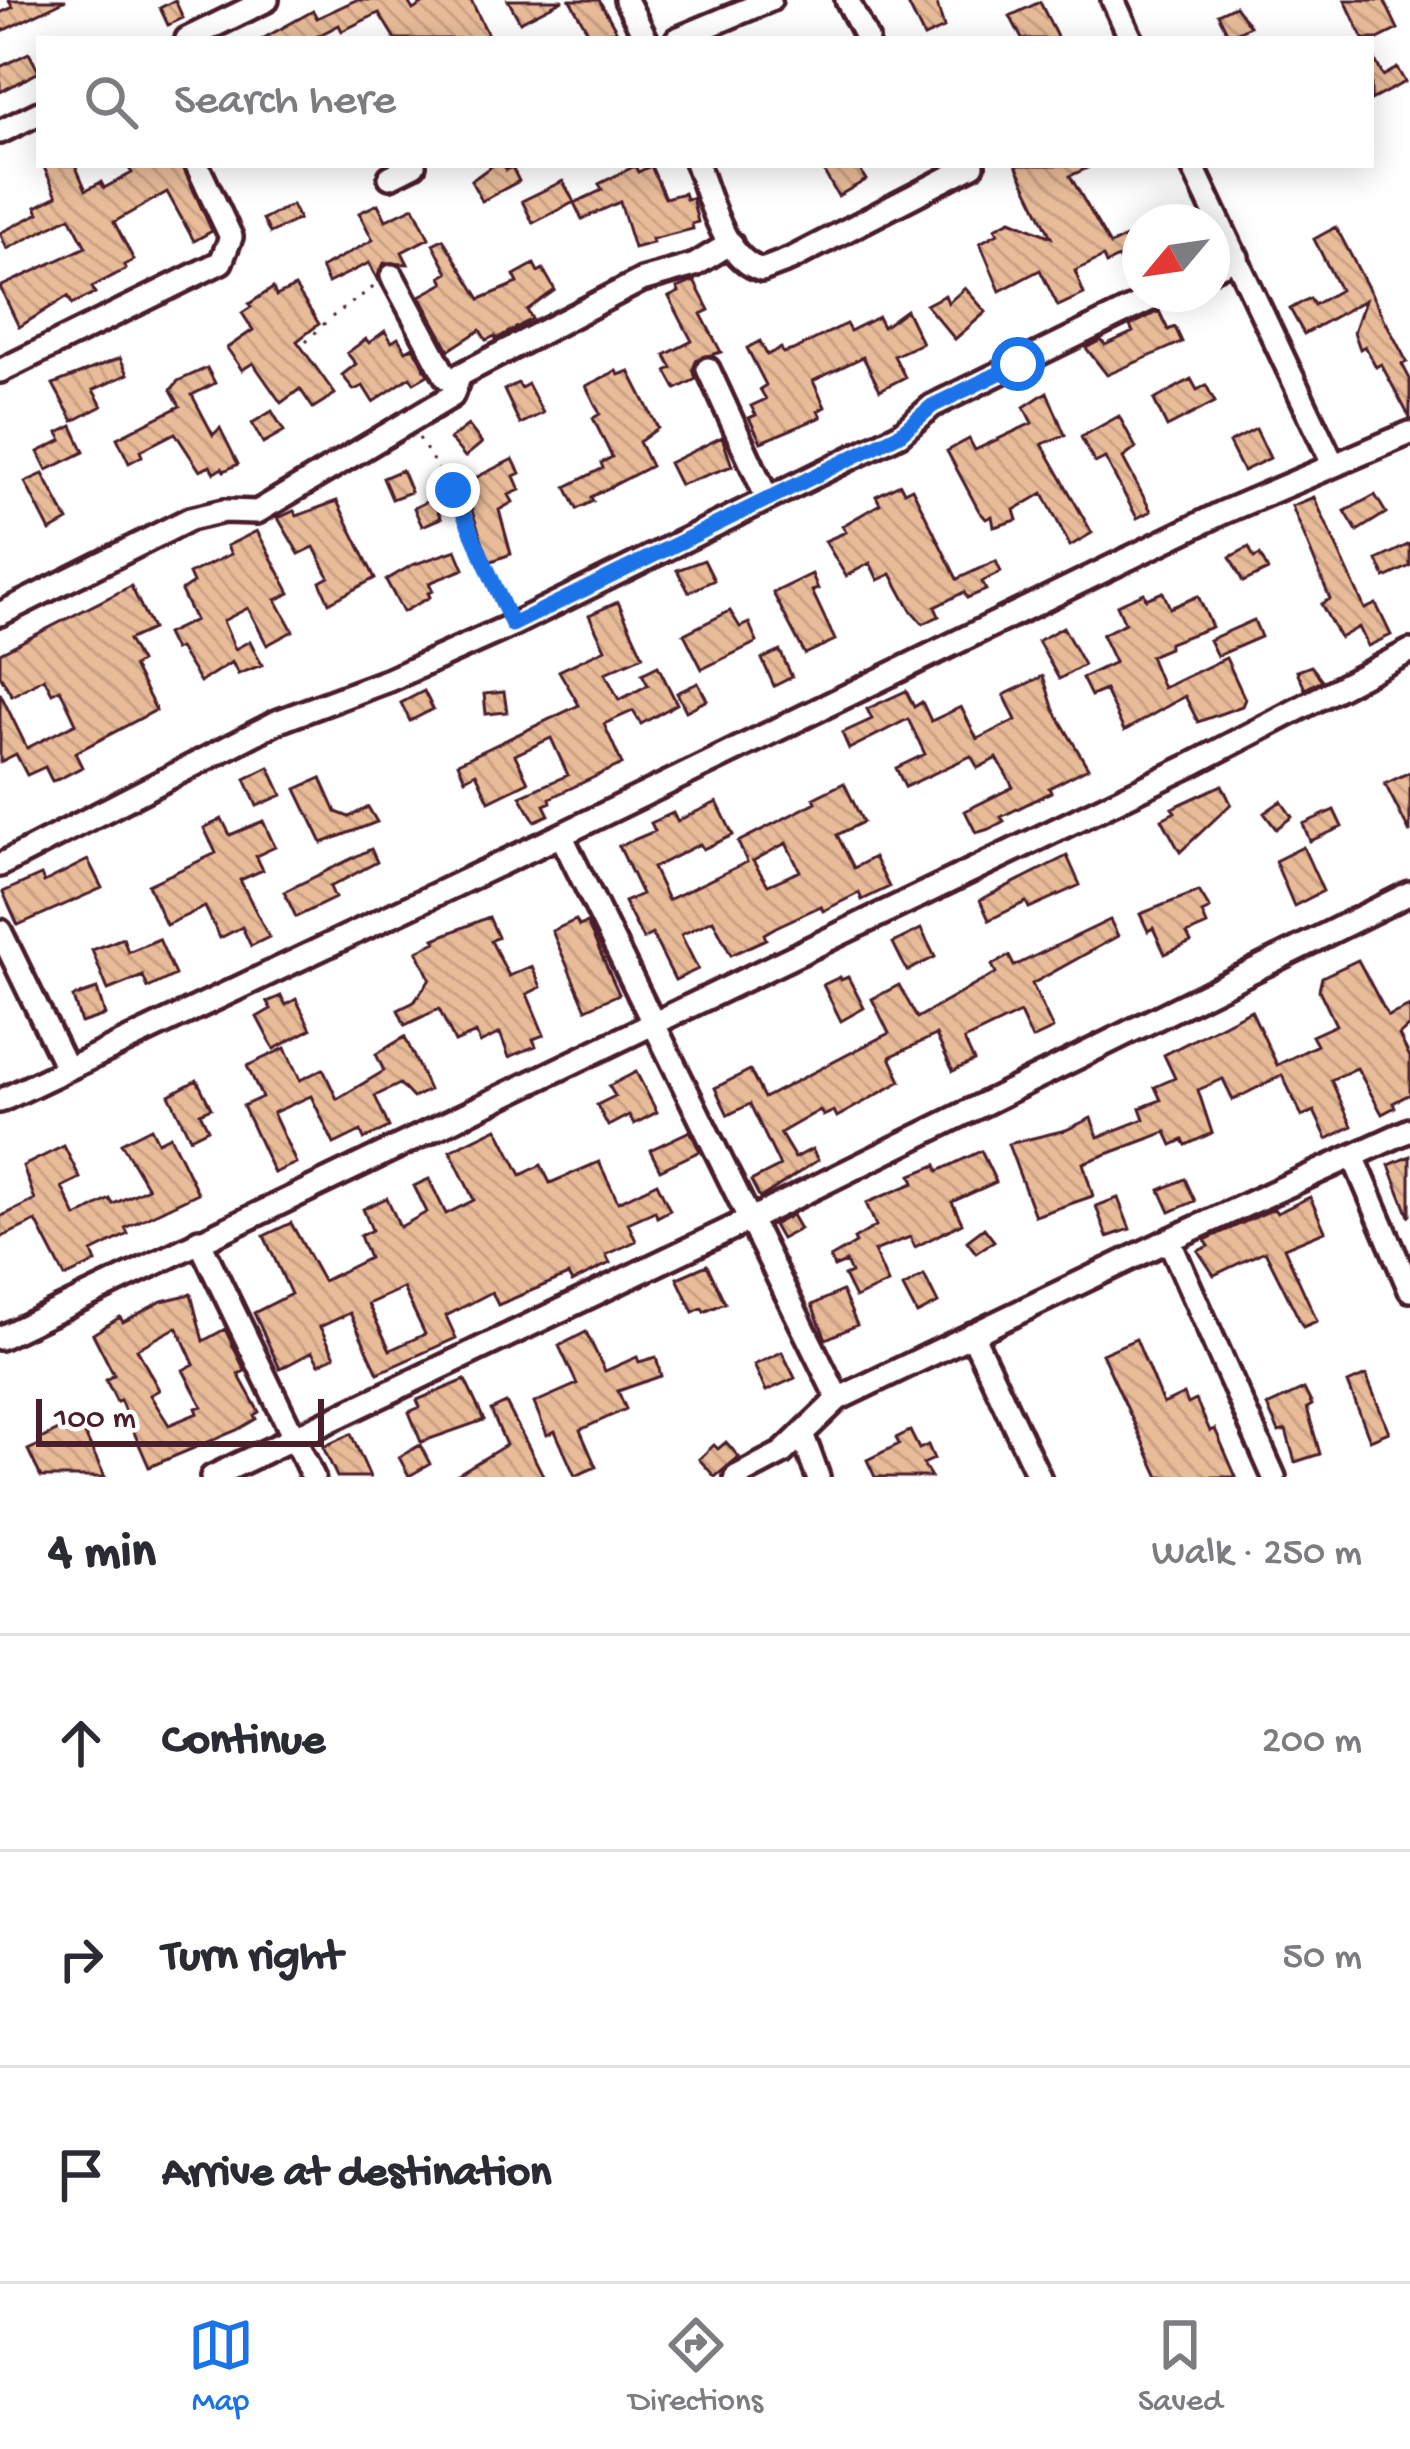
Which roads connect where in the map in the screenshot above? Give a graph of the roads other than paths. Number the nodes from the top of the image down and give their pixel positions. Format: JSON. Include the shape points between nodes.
{"nodes":[{"id":1,"x":267,"y":0,"type":"edge"},
{"id":2,"x":626,"y":0,"type":"edge"},
{"id":3,"x":770,"y":0,"type":"edge"},
{"id":4,"x":847,"y":0,"type":"edge"},
{"id":5,"x":1113,"y":0,"type":"edge"},
{"id":6,"x":193,"y":36,"type":"edge"},
{"id":7,"x":644,"y":36,"type":"edge"},
{"id":8,"x":684,"y":36,"type":"edge"},
{"id":9,"x":865,"y":36,"type":"edge"},
{"id":10,"x":1131,"y":36,"type":"edge"},
{"id":11,"x":36,"y":114,"type":"edge"},
{"id":12,"x":0,"y":132,"type":"edge"},
{"id":13,"x":198,"y":168,"type":"edge"},
{"id":14,"x":408,"y":168,"type":"edge"},
{"id":15,"x":698,"y":168,"type":"edge"},
{"id":16,"x":967,"y":168,"type":"edge"},
{"id":17,"x":1193,"y":168,"type":"edge"},
{"id":18,"x":390,"y":177,"type":"dead end"},
{"id":19,"x":731,"y":243,"type":"junction"},
{"id":20,"x":1237,"y":257,"type":"junction"},
{"id":21,"x":1230,"y":260,"type":"edge"},
{"id":22,"x":392,"y":276,"type":"road end"},
{"id":23,"x":1124,"y":312,"type":"edge"},
{"id":24,"x":709,"y":369,"type":"dead end"},
{"id":25,"x":0,"y":371,"type":"edge"},
{"id":26,"x":456,"y":386,"type":"junction"},
{"id":27,"x":1410,"y":433,"type":"edge"},
{"id":28,"x":1333,"y":464,"type":"junction"},
{"id":29,"x":767,"y":498,"type":"junction"},
{"id":30,"x":0,"y":614,"type":"edge"},
{"id":31,"x":1410,"y":651,"type":"edge"},
{"id":32,"x":561,"y":835,"type":"junction"},
{"id":33,"x":0,"y":866,"type":"edge"},
{"id":34,"x":1410,"y":893,"type":"edge"},
{"id":35,"x":0,"y":931,"type":"edge"},
{"id":36,"x":651,"y":1022,"type":"junction"},
{"id":37,"x":67,"y":1069,"type":"junction"},
{"id":38,"x":0,"y":1101,"type":"edge"},
{"id":39,"x":1410,"y":1130,"type":"edge"},
{"id":40,"x":1353,"y":1156,"type":"junction"},
{"id":41,"x":748,"y":1220,"type":"junction"},
{"id":42,"x":199,"y":1240,"type":"junction"},
{"id":43,"x":1169,"y":1240,"type":"junction"},
{"id":44,"x":1410,"y":1290,"type":"edge"},
{"id":45,"x":972,"y":1334,"type":"junction"},
{"id":46,"x":0,"y":1338,"type":"edge"},
{"id":47,"x":838,"y":1399,"type":"junction"},
{"id":48,"x":802,"y":1436,"type":"junction"},
{"id":49,"x":294,"y":1438,"type":"junction"},
{"id":50,"x":212,"y":1477,"type":"edge"},
{"id":51,"x":313,"y":1477,"type":"edge"},
{"id":52,"x":736,"y":1477,"type":"edge"},
{"id":53,"x":818,"y":1477,"type":"edge"},
{"id":54,"x":1039,"y":1477,"type":"edge"},
{"id":55,"x":1274,"y":1477,"type":"edge"}],
"edges":[{"from":1,"to":6,"type":"street"},
{"from":2,"to":7,"type":"street"},
{"from":3,"to":8,"type":"street"},
{"from":4,"to":9,"type":"street"},
{"from":5,"to":10,"type":"street"},
{"from":11,"to":12,"type":"street"},
{"from":13,"to":25,"type":"street","via":[[231,237],[221,262]]},
{"from":14,"to":18,"type":"street"},
{"from":15,"to":19,"type":"street"},
{"from":16,"to":19,"type":"street","via":[[774,267],[751,267]]},
{"from":17,"to":20,"type":"street"},
{"from":19,"to":26,"type":"street","via":[[553,324],[460,375]]},
{"from":20,"to":21,"type":"street"},
{"from":20,"to":28,"type":"street"},
{"from":22,"to":26,"type":"street"},
{"from":23,"to":29,"type":"street"},
{"from":24,"to":29,"type":"street"},
{"from":26,"to":30,"type":"street","via":[[452,396],[257,512],[190,519]]},
{"from":27,"to":28,"type":"street"},
{"from":28,"to":32,"type":"street"},
{"from":29,"to":33,"type":"street","via":[[512,625],[279,721]]},
{"from":31,"to":36,"type":"street","via":[[1189,766]]},
{"from":32,"to":36,"type":"street"},
{"from":32,"to":37,"type":"street"},
{"from":34,"to":41,"type":"street"},
{"from":35,"to":37,"type":"street"},
{"from":36,"to":41,"type":"street"},
{"from":36,"to":42,"type":"street"},
{"from":37,"to":38,"type":"street"},
{"from":39,"to":40,"type":"street"},
{"from":40,"to":43,"type":"street"},
{"from":40,"to":44,"type":"street"},
{"from":41,"to":47,"type":"street"},
{"from":41,"to":49,"type":"street"},
{"from":42,"to":46,"type":"street"},
{"from":42,"to":49,"type":"street"},
{"from":43,"to":45,"type":"street"},
{"from":43,"to":55,"type":"street"},
{"from":45,"to":47,"type":"street"},
{"from":45,"to":54,"type":"street"},
{"from":47,"to":48,"type":"street"},
{"from":48,"to":52,"type":"street"},
{"from":48,"to":53,"type":"street"},
{"from":49,"to":50,"type":"street"},
{"from":49,"to":51,"type":"street"}]}
